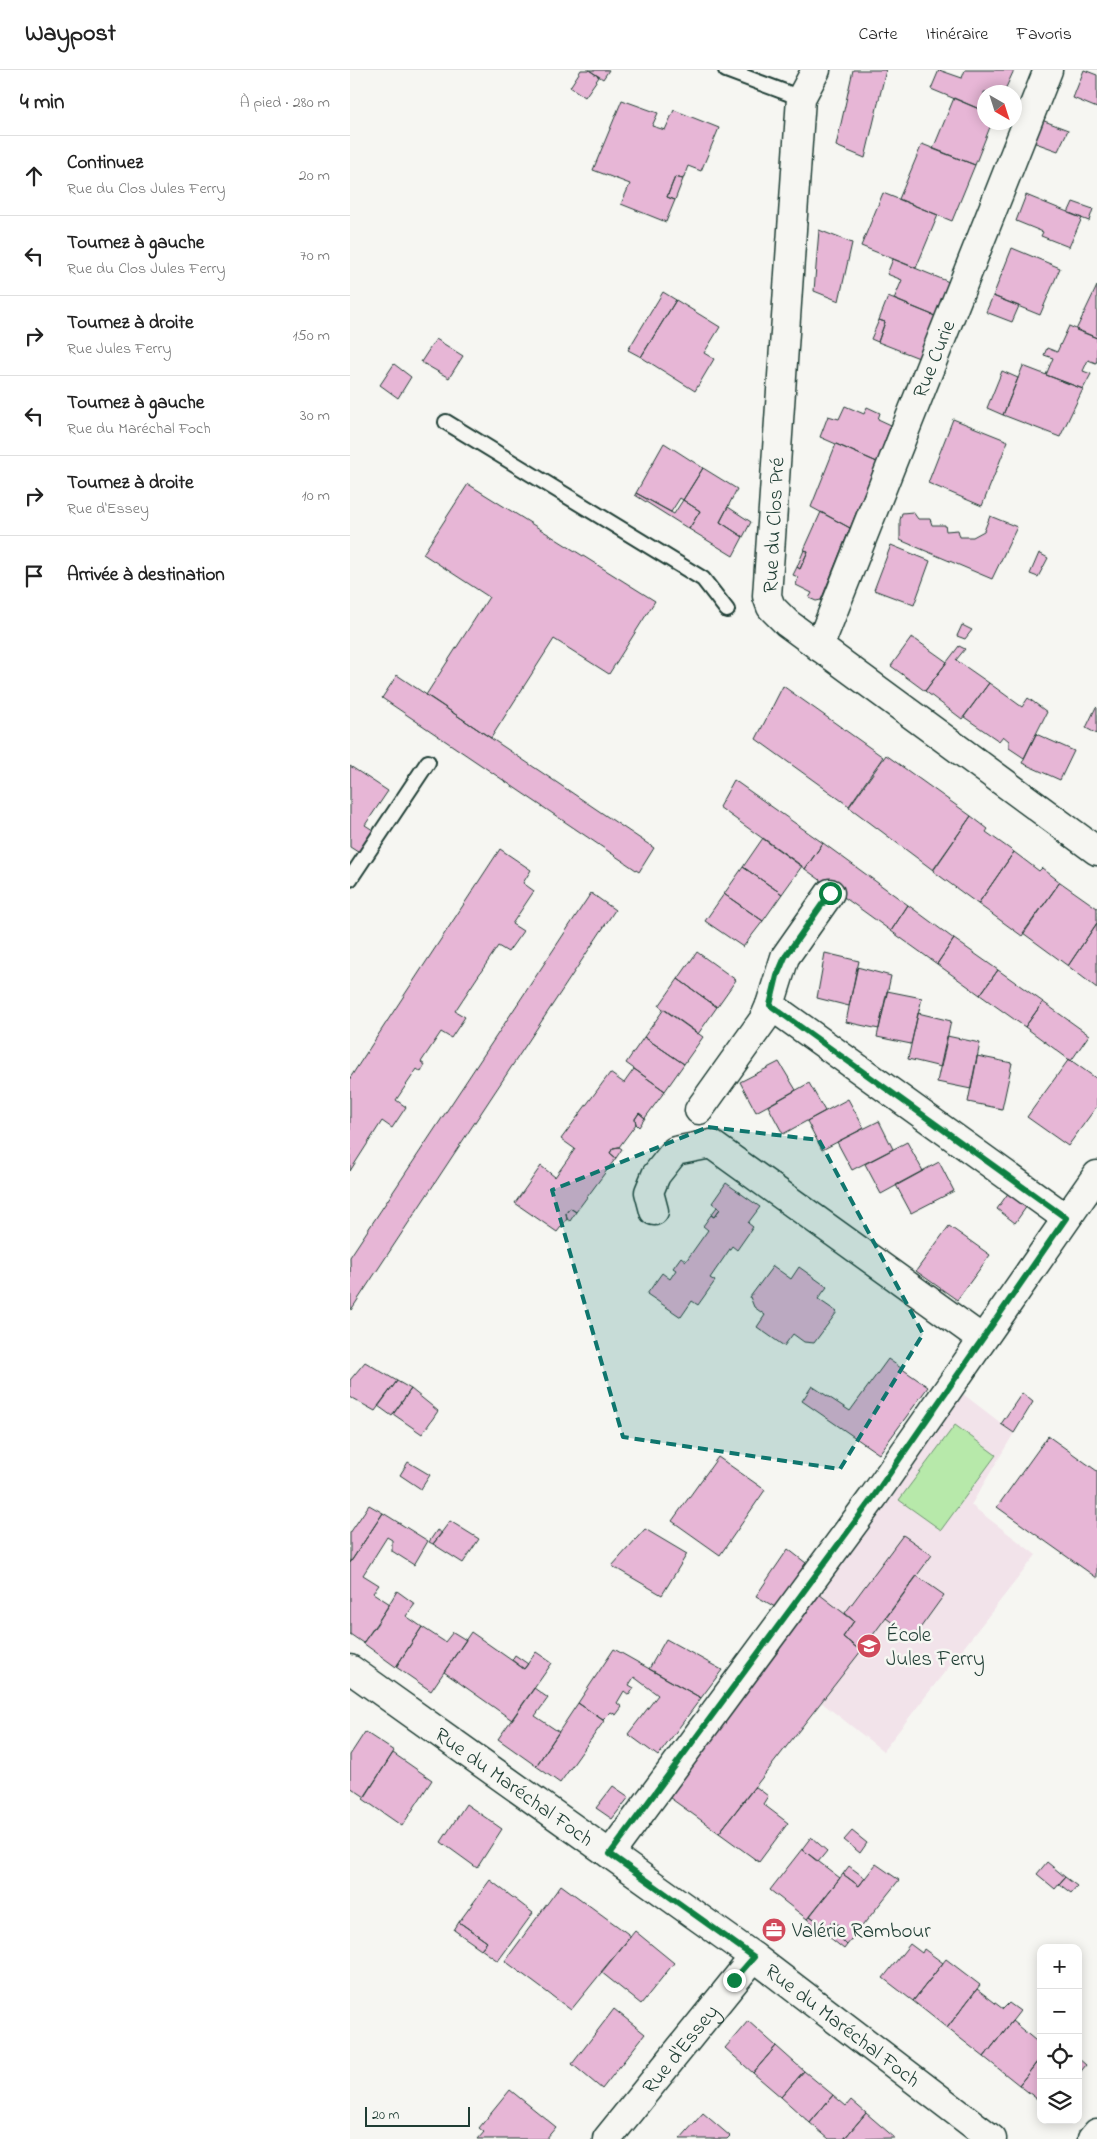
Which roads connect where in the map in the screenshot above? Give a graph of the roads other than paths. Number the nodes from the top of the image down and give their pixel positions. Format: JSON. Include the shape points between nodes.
{"nodes":[{"id":1,"x":726,"y":70,"type":"edge"},
{"id":2,"x":816,"y":70,"type":"edge"},
{"id":3,"x":1048,"y":70,"type":"edge"},
{"id":4,"x":801,"y":98,"type":"junction"},
{"id":5,"x":446,"y":422,"type":"dead end"},
{"id":6,"x":727,"y":610,"type":"dead end"},
{"id":7,"x":819,"y":647,"type":"junction"},
{"id":8,"x":428,"y":762,"type":"dead end"},
{"id":9,"x":1097,"y":851,"type":"edge"},
{"id":10,"x":350,"y":879,"type":"edge"},
{"id":11,"x":830,"y":893,"type":"dead end"},
{"id":12,"x":770,"y":1005,"type":"junction"},
{"id":13,"x":699,"y":1110,"type":"dead end"},
{"id":14,"x":1097,"y":1175,"type":"edge"},
{"id":15,"x":654,"y":1211,"type":"dead end"},
{"id":16,"x":1066,"y":1218,"type":"junction"},
{"id":17,"x":982,"y":1339,"type":"junction"},
{"id":18,"x":350,"y":1669,"type":"edge"},
{"id":19,"x":610,"y":1854,"type":"junction"},
{"id":20,"x":754,"y":1957,"type":"junction"},
{"id":21,"x":1097,"y":2133,"type":"edge"},
{"id":22,"x":607,"y":2139,"type":"edge"},
{"id":23,"x":992,"y":2139,"type":"edge"},
{"id":24,"x":1092,"y":2139,"type":"edge"}],
"edges":[{"from":1,"to":4,"type":"lane"},
{"from":2,"to":4,"type":"street","name":"Rue du Clos Pré"},
{"from":3,"to":7,"type":"street","name":"Rue Curie"},
{"from":4,"to":7,"type":"street","name":"Rue du Clos Pré","via":[[767,596],[772,607],[787,623]]},
{"from":5,"to":6,"type":"lane","via":[[704,579]]},
{"from":7,"to":9,"type":"street","name":"Rue du Clos Pré"},
{"from":8,"to":10,"type":"lane"},
{"from":11,"to":12,"type":"street","via":[[785,957]]},
{"from":12,"to":13,"type":"street","via":[[764,1019]]},
{"from":12,"to":16,"type":"street"},
{"from":14,"to":16,"type":"street"},
{"from":15,"to":17,"type":"street","via":[[649,1192],[656,1175],[675,1151],[711,1144]]},
{"from":16,"to":17,"type":"street"},
{"from":17,"to":19,"type":"street","via":[[874,1496]]},
{"from":18,"to":19,"type":"street","name":"Rue du Maréchal Foch"},
{"from":19,"to":20,"type":"street","name":"Rue du Maréchal Foch"},
{"from":20,"to":22,"type":"street","name":"Rue d'Essey"},
{"from":20,"to":23,"type":"street","name":"Rue du Maréchal Foch"},
{"from":21,"to":24,"type":"street"}]}
